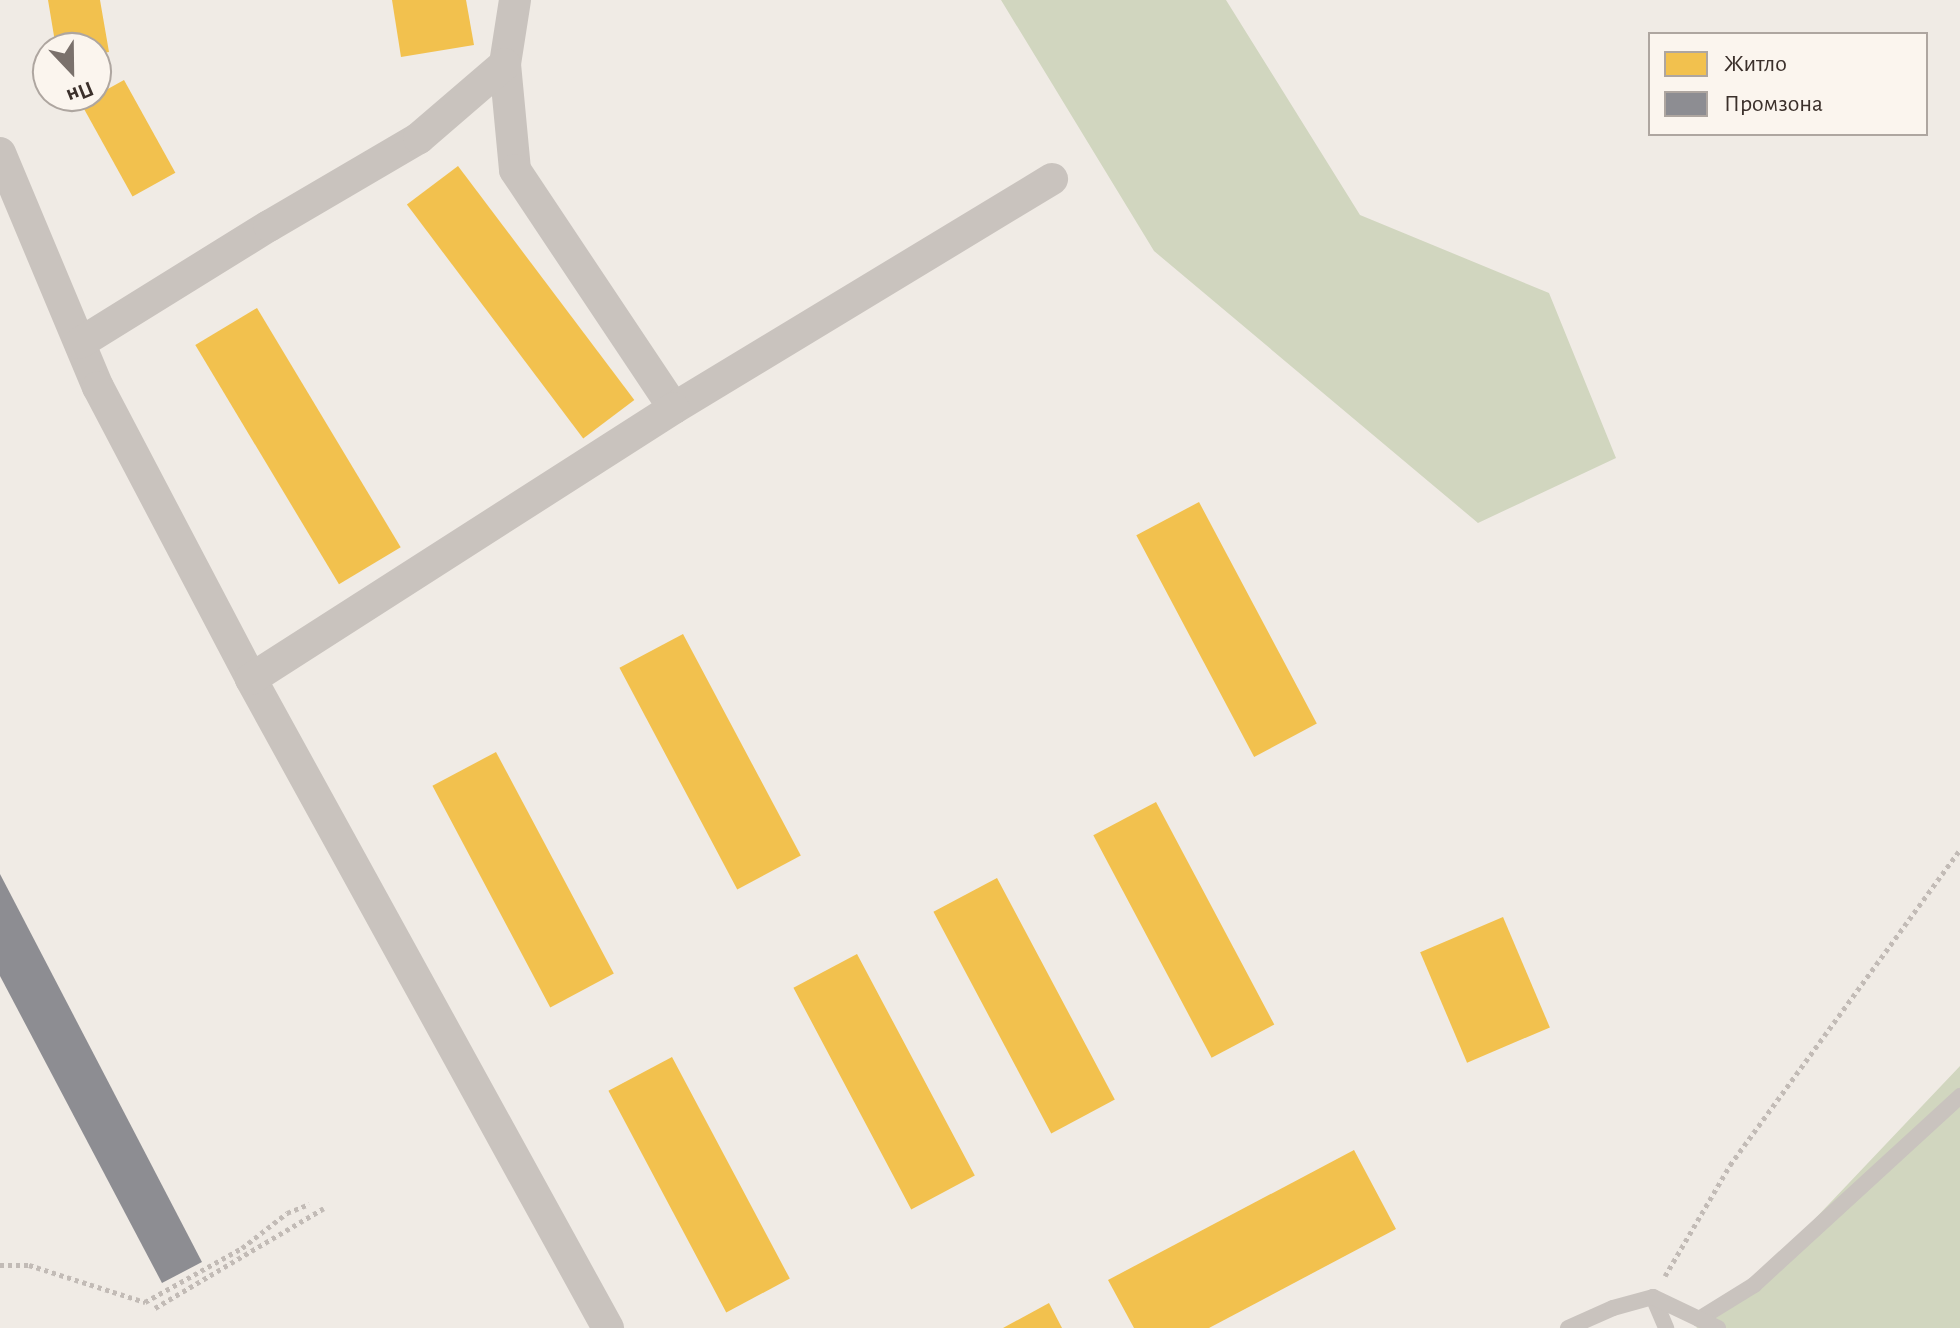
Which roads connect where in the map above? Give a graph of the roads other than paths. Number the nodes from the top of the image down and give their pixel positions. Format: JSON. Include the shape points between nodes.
{"nodes":[{"id":1,"x":515,"y":0,"type":"edge"},
{"id":2,"x":505,"y":64,"type":"junction"},
{"id":3,"x":0,"y":153,"type":"edge"},
{"id":4,"x":1052,"y":179,"type":"dead end"},
{"id":5,"x":80,"y":343,"type":"junction"},
{"id":6,"x":674,"y":408,"type":"junction"},
{"id":7,"x":251,"y":679,"type":"junction"},
{"id":8,"x":1960,"y":1096,"type":"edge"},
{"id":9,"x":1653,"y":1297,"type":"junction"},
{"id":10,"x":1699,"y":1319,"type":"junction"},
{"id":11,"x":608,"y":1328,"type":"edge"},
{"id":12,"x":1568,"y":1328,"type":"edge"},
{"id":13,"x":1666,"y":1328,"type":"edge"},
{"id":14,"x":1718,"y":1328,"type":"edge"}],
"edges":[{"from":1,"to":2,"type":"street"},
{"from":2,"to":5,"type":"street","via":[[419,138]]},
{"from":2,"to":6,"type":"street","via":[[515,170]]},
{"from":3,"to":5,"type":"street"},
{"from":4,"to":6,"type":"street"},
{"from":5,"to":7,"type":"street"},
{"from":6,"to":7,"type":"street"},
{"from":7,"to":11,"type":"street"},
{"from":8,"to":10,"type":"lane","via":[[1754,1285]]},
{"from":9,"to":10,"type":"lane"},
{"from":9,"to":12,"type":"lane"},
{"from":9,"to":13,"type":"lane"},
{"from":10,"to":14,"type":"lane"}]}
